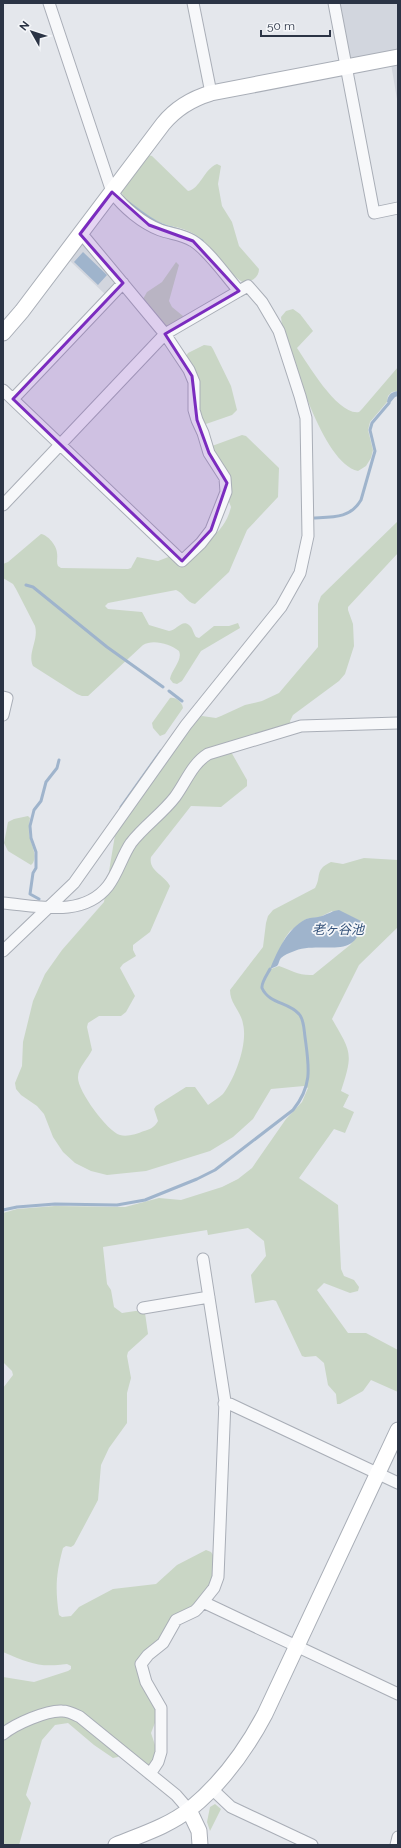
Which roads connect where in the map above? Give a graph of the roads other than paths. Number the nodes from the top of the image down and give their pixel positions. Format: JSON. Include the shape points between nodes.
{"nodes":[{"id":1,"x":49,"y":3,"type":"edge"},
{"id":2,"x":194,"y":3,"type":"edge"},
{"id":3,"x":334,"y":3,"type":"edge"},
{"id":4,"x":398,"y":57,"type":"edge"},
{"id":5,"x":346,"y":67,"type":"junction"},
{"id":6,"x":211,"y":93,"type":"junction"},
{"id":7,"x":112,"y":192,"type":"junction"},
{"id":8,"x":398,"y":208,"type":"edge"},
{"id":9,"x":80,"y":234,"type":"junction"},
{"id":10,"x":123,"y":283,"type":"junction"},
{"id":11,"x":239,"y":291,"type":"junction"},
{"id":12,"x":3,"y":333,"type":"edge"},
{"id":13,"x":165,"y":334,"type":"junction"},
{"id":14,"x":3,"y":390,"type":"edge"},
{"id":15,"x":13,"y":399,"type":"junction"},
{"id":16,"x":60,"y":445,"type":"junction"},
{"id":17,"x":3,"y":505,"type":"edge"},
{"id":18,"x":3,"y":697,"type":"edge"},
{"id":19,"x":3,"y":715,"type":"edge"},
{"id":20,"x":398,"y":723,"type":"edge"},
{"id":21,"x":3,"y":903,"type":"edge"},
{"id":22,"x":50,"y":907,"type":"junction"},
{"id":23,"x":3,"y":951,"type":"edge"},
{"id":24,"x":203,"y":1259,"type":"dead end"},
{"id":25,"x":209,"y":1297,"type":"junction"},
{"id":26,"x":144,"y":1308,"type":"dead end"},
{"id":27,"x":224,"y":1404,"type":"junction"},
{"id":28,"x":398,"y":1430,"type":"edge"},
{"id":29,"x":378,"y":1473,"type":"junction"},
{"id":30,"x":398,"y":1483,"type":"edge"},
{"id":31,"x":203,"y":1602,"type":"junction"},
{"id":32,"x":297,"y":1647,"type":"junction"},
{"id":33,"x":398,"y":1694,"type":"edge"},
{"id":34,"x":3,"y":1734,"type":"edge"},
{"id":35,"x":150,"y":1774,"type":"junction"},
{"id":36,"x":212,"y":1789,"type":"junction"},
{"id":37,"x":189,"y":1810,"type":"junction"},
{"id":38,"x":398,"y":1837,"type":"edge"},
{"id":39,"x":116,"y":1845,"type":"edge"},
{"id":40,"x":200,"y":1845,"type":"edge"},
{"id":41,"x":312,"y":1845,"type":"edge"},
{"id":42,"x":396,"y":1845,"type":"edge"}],
"edges":[{"from":1,"to":7,"type":"street"},
{"from":2,"to":6,"type":"street"},
{"from":3,"to":5,"type":"street"},
{"from":4,"to":5,"type":"street"},
{"from":5,"to":6,"type":"street"},
{"from":5,"to":8,"type":"street","via":[[374,213]]},
{"from":6,"to":7,"type":"street","via":[[190,101],[169,117]]},
{"from":7,"to":9,"type":"street"},
{"from":7,"to":11,"type":"street","via":[[119,202],[149,225],[193,241]]},
{"from":9,"to":10,"type":"street"},
{"from":9,"to":12,"type":"street"},
{"from":10,"to":13,"type":"street"},
{"from":10,"to":15,"type":"street"},
{"from":11,"to":13,"type":"street"},
{"from":11,"to":22,"type":"street","via":[[248,286],[274,321],[304,407],[307,430],[308,523],[304,561],[295,585],[281,607],[186,725],[74,883]]},
{"from":13,"to":16,"type":"street"},
{"from":13,"to":16,"type":"street","via":[[192,376],[197,420],[209,453],[227,483],[215,523],[201,543],[182,561]]},
{"from":14,"to":15,"type":"street"},
{"from":15,"to":16,"type":"street"},
{"from":16,"to":17,"type":"street"},
{"from":18,"to":19,"type":"street","via":[[7,698]]},
{"from":20,"to":22,"type":"street","via":[[301,726],[208,754],[196,763],[174,798],[131,843],[109,885],[101,894],[80,905]]},
{"from":21,"to":22,"type":"street"},
{"from":22,"to":23,"type":"street"},
{"from":24,"to":25,"type":"street"},
{"from":25,"to":26,"type":"street"},
{"from":25,"to":27,"type":"street"},
{"from":27,"to":29,"type":"street","via":[[230,1404]]},
{"from":27,"to":31,"type":"street","via":[[218,1577],[214,1588]]},
{"from":28,"to":29,"type":"street"},
{"from":29,"to":30,"type":"street"},
{"from":29,"to":32,"type":"street"},
{"from":31,"to":32,"type":"street"},
{"from":31,"to":35,"type":"street","via":[[195,1611],[176,1620],[163,1643],[141,1664],[146,1682],[162,1708],[161,1752]]},
{"from":32,"to":33,"type":"street"},
{"from":32,"to":36,"type":"street","via":[[254,1734],[228,1772]]},
{"from":34,"to":35,"type":"street","via":[[46,1713],[72,1713]]},
{"from":35,"to":37,"type":"street","via":[[176,1795]]},
{"from":36,"to":37,"type":"street"},
{"from":36,"to":41,"type":"street","via":[[231,1807]]},
{"from":37,"to":39,"type":"street","via":[[144,1834]]},
{"from":37,"to":40,"type":"street","via":[[199,1831]]},
{"from":38,"to":42,"type":"street"}]}
